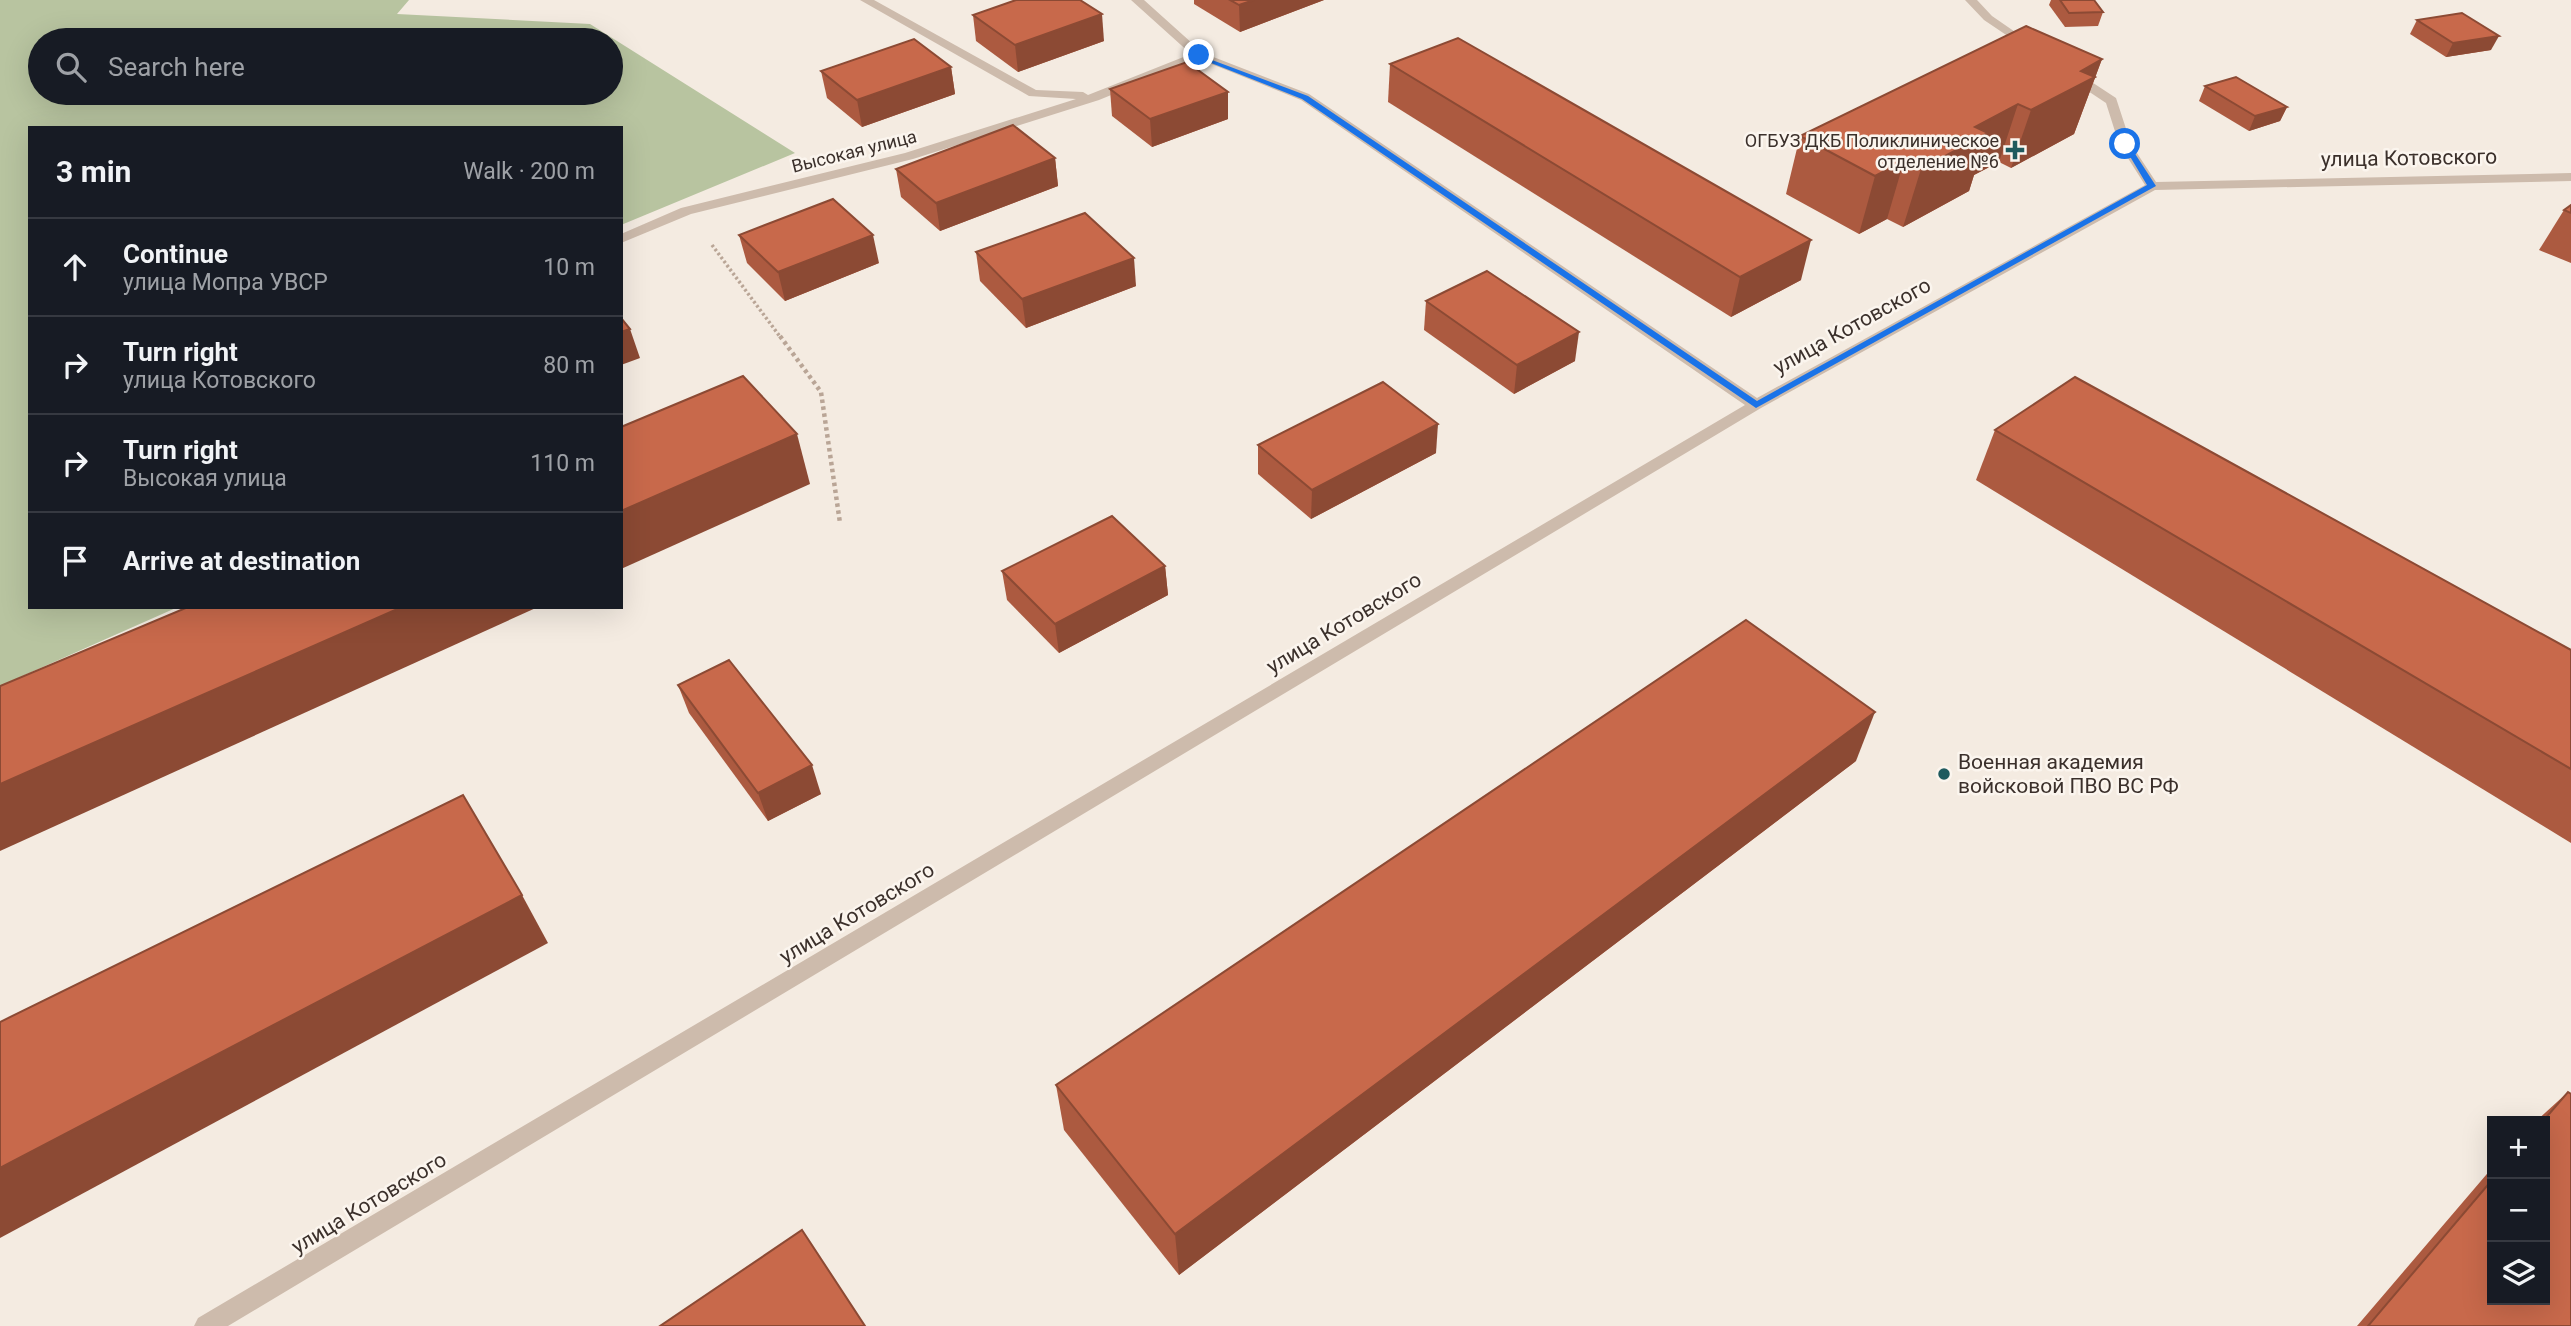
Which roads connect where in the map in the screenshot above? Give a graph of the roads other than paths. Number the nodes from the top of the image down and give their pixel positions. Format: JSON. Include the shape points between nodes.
{"nodes":[{"id":1,"x":866,"y":0,"type":"edge"},
{"id":2,"x":1137,"y":0,"type":"edge"},
{"id":3,"x":1971,"y":0,"type":"edge"},
{"id":4,"x":1199,"y":55,"type":"junction"},
{"id":5,"x":2044,"y":56,"type":"edge"},
{"id":6,"x":2067,"y":71,"type":"edge"},
{"id":7,"x":1095,"y":97,"type":"junction"},
{"id":8,"x":2571,"y":177,"type":"edge"},
{"id":9,"x":2152,"y":186,"type":"junction"},
{"id":10,"x":623,"y":238,"type":"edge"},
{"id":11,"x":1756,"y":405,"type":"junction"},
{"id":12,"x":206,"y":1326,"type":"edge"}],
"edges":[{"from":1,"to":7,"type":"street","name":"Высокая улица","via":[[1033,93]]},
{"from":2,"to":4,"type":"street"},
{"from":3,"to":5,"type":"street","via":[[1988,18]]},
{"from":4,"to":7,"type":"street","name":"Высокая улица"},
{"from":4,"to":11,"type":"street","via":[[1305,97]]},
{"from":6,"to":9,"type":"street","via":[[2112,101],[2125,144]]},
{"from":7,"to":10,"type":"street","name":"Высокая улица","via":[[909,156],[686,211]]},
{"from":8,"to":9,"type":"street","name":"улица Котовского"},
{"from":9,"to":11,"type":"street","name":"улица Котовского"},
{"from":11,"to":12,"type":"street","name":"улица Котовского"}]}
